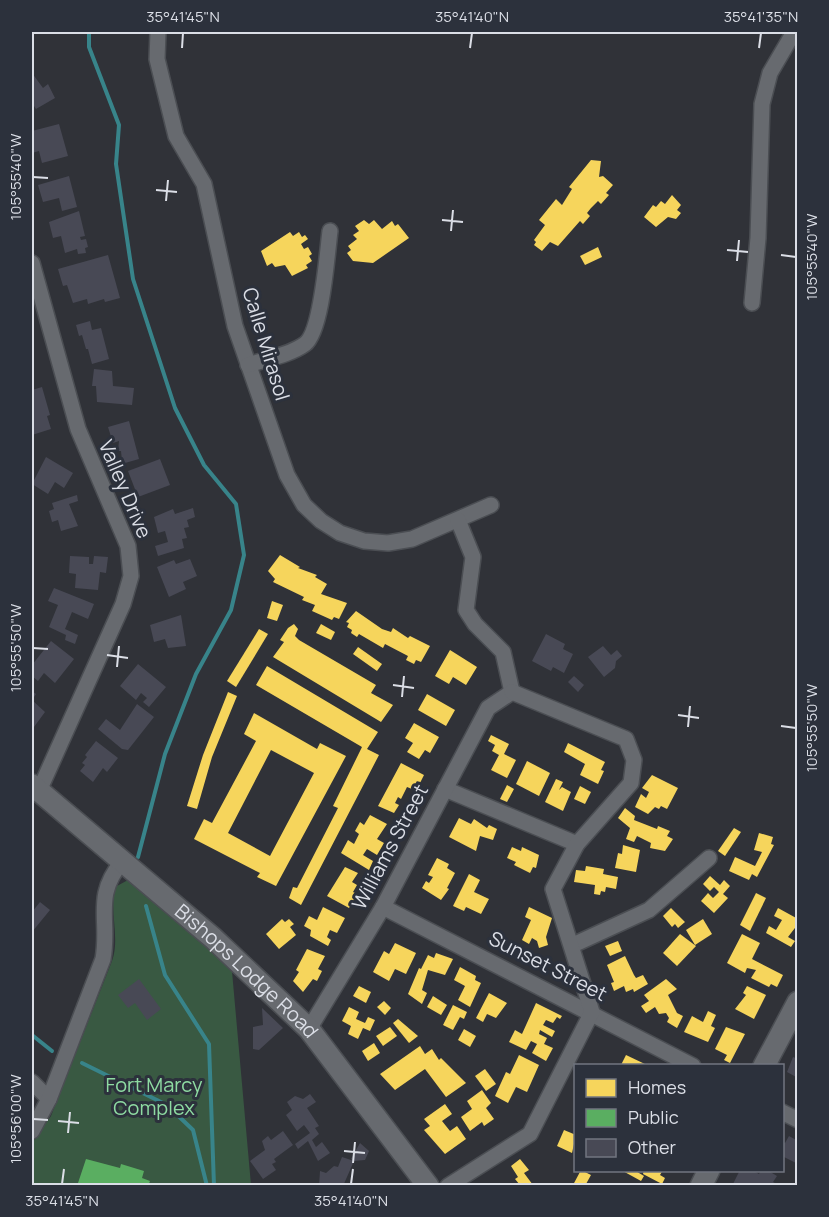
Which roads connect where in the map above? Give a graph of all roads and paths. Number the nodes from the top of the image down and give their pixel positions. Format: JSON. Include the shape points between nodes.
{"nodes":[{"id":1,"x":158,"y":32,"type":"edge"},
{"id":2,"x":794,"y":32,"type":"edge"},
{"id":3,"x":330,"y":231,"type":"dead end"},
{"id":4,"x":32,"y":263,"type":"edge"},
{"id":5,"x":752,"y":303,"type":"dead end"},
{"id":6,"x":248,"y":365,"type":"junction"},
{"id":7,"x":491,"y":505,"type":"dead end"},
{"id":8,"x":458,"y":520,"type":"junction"},
{"id":9,"x":512,"y":692,"type":"junction"},
{"id":10,"x":35,"y":788,"type":"edge"},
{"id":11,"x":445,"y":789,"type":"junction"},
{"id":12,"x":577,"y":844,"type":"junction"},
{"id":13,"x":709,"y":858,"type":"dead end"},
{"id":14,"x":122,"y":862,"type":"junction"},
{"id":15,"x":383,"y":907,"type":"junction"},
{"id":16,"x":573,"y":945,"type":"junction"},
{"id":17,"x":798,"y":1002,"type":"edge"},
{"id":18,"x":592,"y":1012,"type":"junction"},
{"id":19,"x":309,"y":1029,"type":"junction"},
{"id":20,"x":691,"y":1064,"type":"edge"},
{"id":21,"x":765,"y":1064,"type":"edge"},
{"id":22,"x":32,"y":1082,"type":"edge"},
{"id":23,"x":49,"y":1100,"type":"junction"},
{"id":24,"x":784,"y":1113,"type":"edge"},
{"id":25,"x":798,"y":1120,"type":"edge"},
{"id":26,"x":32,"y":1131,"type":"edge"},
{"id":27,"x":428,"y":1185,"type":"edge"},
{"id":28,"x":447,"y":1185,"type":"edge"}],
"edges":[{"from":1,"to":6,"type":"street","name":"Calle Mirasol","via":[[157,59],[176,136],[204,184],[228,302]]},
{"from":2,"to":5,"type":"street","via":[[770,73],[762,104]]},
{"from":3,"to":6,"type":"street","via":[[311,338],[303,345]]},
{"from":4,"to":10,"type":"street","name":"Valley Drive","via":[[78,429],[123,530],[131,566],[123,604]]},
{"from":6,"to":8,"type":"street","name":"Calle Mirasol","via":[[292,486],[321,521],[352,537],[388,543],[412,539]]},
{"from":7,"to":8,"type":"street","name":"Calle Mirasol"},
{"from":8,"to":9,"type":"street","via":[[473,557],[466,610],[503,652]]},
{"from":9,"to":11,"type":"street","name":"Williams Street","via":[[488,708]]},
{"from":9,"to":12,"type":"street","via":[[626,739],[634,759],[631,783]]},
{"from":10,"to":14,"type":"street","name":"Bishops Lodge Road"},
{"from":11,"to":12,"type":"street"},
{"from":11,"to":15,"type":"street","name":"Williams Street"},
{"from":12,"to":16,"type":"street","via":[[553,889]]},
{"from":13,"to":16,"type":"street","via":[[649,910]]},
{"from":14,"to":19,"type":"street","name":"Bishops Lodge Road","via":[[213,938]]},
{"from":14,"to":23,"type":"street","via":[[110,877],[104,897],[107,940],[103,959]]},
{"from":15,"to":18,"type":"street","name":"Sunset Street"},
{"from":15,"to":19,"type":"street","name":"Williams Street"},
{"from":16,"to":18,"type":"street"},
{"from":17,"to":21,"type":"street"},
{"from":18,"to":20,"type":"street","name":"Sunset Street"},
{"from":18,"to":28,"type":"street","via":[[530,1134]]},
{"from":19,"to":27,"type":"street","name":"Bishops Lodge Road"},
{"from":22,"to":23,"type":"street"},
{"from":23,"to":26,"type":"street"},
{"from":24,"to":25,"type":"street"}]}
